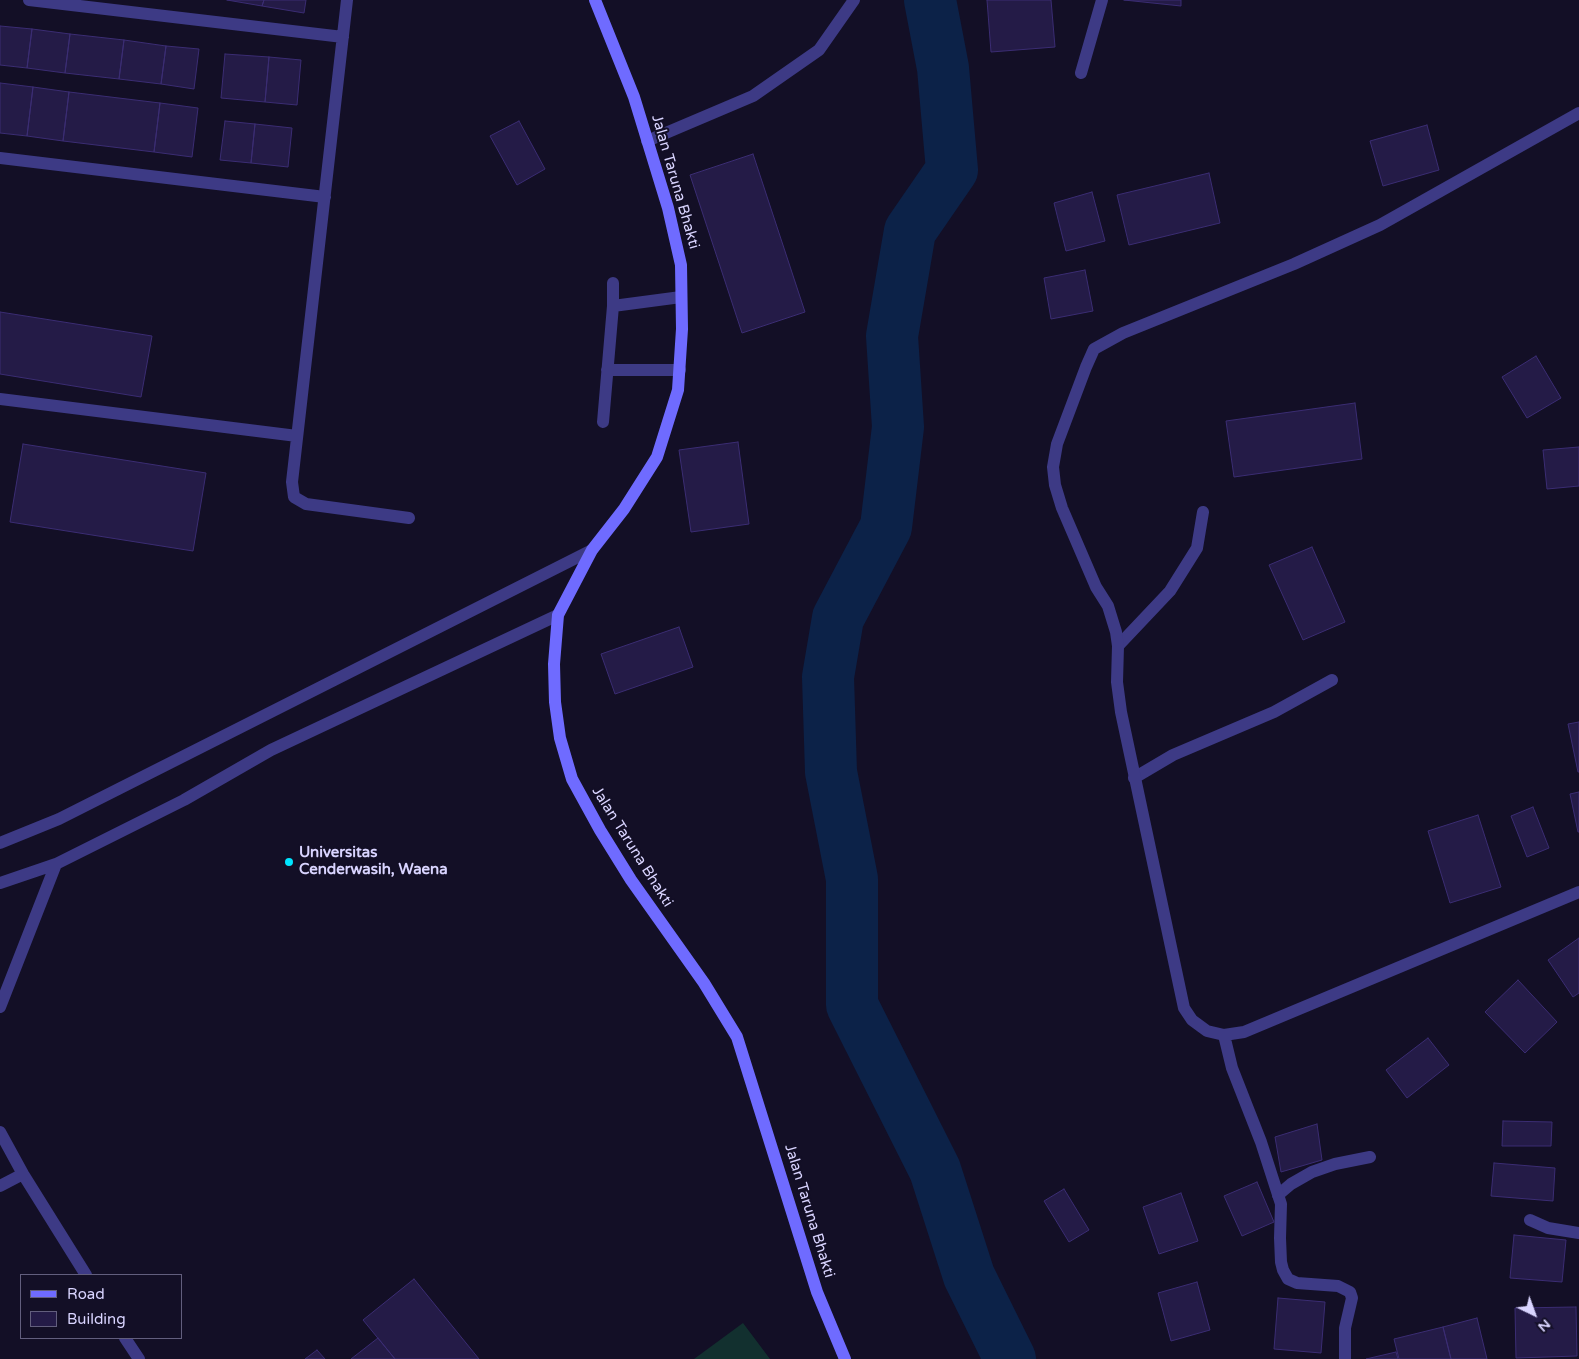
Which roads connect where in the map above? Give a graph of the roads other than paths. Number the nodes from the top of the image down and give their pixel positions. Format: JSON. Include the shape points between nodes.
{"nodes":[{"id":1,"x":29,"y":0,"type":"edge"},
{"id":2,"x":348,"y":0,"type":"edge"},
{"id":3,"x":595,"y":0,"type":"edge"},
{"id":4,"x":854,"y":0,"type":"edge"},
{"id":5,"x":1102,"y":0,"type":"edge"},
{"id":6,"x":343,"y":37,"type":"junction"},
{"id":7,"x":1081,"y":73,"type":"dead end"},
{"id":8,"x":1579,"y":113,"type":"edge"},
{"id":9,"x":647,"y":141,"type":"junction"},
{"id":10,"x":0,"y":158,"type":"edge"},
{"id":11,"x":325,"y":197,"type":"junction"},
{"id":12,"x":613,"y":284,"type":"dead end"},
{"id":13,"x":681,"y":297,"type":"junction"},
{"id":14,"x":613,"y":306,"type":"junction"},
{"id":15,"x":607,"y":370,"type":"junction"},
{"id":16,"x":680,"y":370,"type":"junction"},
{"id":17,"x":0,"y":399,"type":"edge"},
{"id":18,"x":603,"y":422,"type":"dead end"},
{"id":19,"x":298,"y":436,"type":"junction"},
{"id":20,"x":1204,"y":512,"type":"dead end"},
{"id":21,"x":409,"y":518,"type":"dead end"},
{"id":22,"x":592,"y":550,"type":"junction"},
{"id":23,"x":558,"y":615,"type":"junction"},
{"id":24,"x":1118,"y":646,"type":"junction"},
{"id":25,"x":1332,"y":680,"type":"dead end"},
{"id":26,"x":1134,"y":778,"type":"junction"},
{"id":27,"x":0,"y":843,"type":"edge"},
{"id":28,"x":56,"y":864,"type":"junction"},
{"id":29,"x":0,"y":883,"type":"edge"},
{"id":30,"x":1579,"y":892,"type":"edge"},
{"id":31,"x":0,"y":1007,"type":"edge"},
{"id":32,"x":1224,"y":1035,"type":"junction"},
{"id":33,"x":0,"y":1132,"type":"edge"},
{"id":34,"x":1370,"y":1156,"type":"dead end"},
{"id":35,"x":23,"y":1174,"type":"junction"},
{"id":36,"x":0,"y":1186,"type":"edge"},
{"id":37,"x":1278,"y":1196,"type":"junction"},
{"id":38,"x":1530,"y":1220,"type":"dead end"},
{"id":39,"x":1579,"y":1233,"type":"edge"},
{"id":40,"x":85,"y":1274,"type":"edge"},
{"id":41,"x":126,"y":1339,"type":"edge"},
{"id":42,"x":139,"y":1359,"type":"edge"},
{"id":43,"x":845,"y":1359,"type":"edge"},
{"id":44,"x":1345,"y":1359,"type":"edge"}],
"edges":[{"from":1,"to":6,"type":"street"},
{"from":2,"to":6,"type":"street"},
{"from":3,"to":9,"type":"street","name":"Jalan Taruna Bhakti","via":[[634,97]]},
{"from":4,"to":9,"type":"street","via":[[819,50],[753,96]]},
{"from":5,"to":7,"type":"street"},
{"from":6,"to":11,"type":"street"},
{"from":8,"to":24,"type":"street","via":[[1380,225],[1294,264],[1123,333],[1094,349],[1058,444],[1055,485],[1096,586],[1108,606]]},
{"from":9,"to":13,"type":"street","name":"Jalan Taruna Bhakti","via":[[668,208],[680,265]]},
{"from":10,"to":11,"type":"street"},
{"from":11,"to":19,"type":"street"},
{"from":12,"to":14,"type":"street"},
{"from":13,"to":14,"type":"street"},
{"from":13,"to":16,"type":"street","name":"Jalan Taruna Bhakti"},
{"from":14,"to":15,"type":"street"},
{"from":15,"to":16,"type":"street"},
{"from":15,"to":18,"type":"street"},
{"from":16,"to":22,"type":"street","name":"Jalan Taruna Bhakti","via":[[678,390],[657,458],[624,510]]},
{"from":17,"to":19,"type":"street"},
{"from":19,"to":21,"type":"street","via":[[292,482],[294,496],[306,504]]},
{"from":20,"to":24,"type":"street","via":[[1197,548],[1170,591]]},
{"from":22,"to":23,"type":"street","name":"Jalan Taruna Bhakti"},
{"from":22,"to":27,"type":"street","via":[[59,819]]},
{"from":23,"to":28,"type":"street","via":[[271,750],[184,800]]},
{"from":23,"to":43,"type":"street","name":"Jalan Taruna Bhakti","via":[[554,664],[556,702],[560,738],[572,779],[631,880],[704,983],[737,1037],[817,1292]]},
{"from":24,"to":26,"type":"street","via":[[1117,682]]},
{"from":25,"to":26,"type":"street","via":[[1274,712],[1173,755]]},
{"from":26,"to":32,"type":"street","via":[[1184,1008],[1192,1020],[1207,1031]]},
{"from":28,"to":29,"type":"street"},
{"from":28,"to":31,"type":"street"},
{"from":30,"to":32,"type":"street","via":[[1244,1032]]},
{"from":32,"to":37,"type":"street","via":[[1232,1068]]},
{"from":33,"to":35,"type":"street"},
{"from":34,"to":37,"type":"street","via":[[1312,1172]]},
{"from":35,"to":36,"type":"street"},
{"from":35,"to":40,"type":"street"},
{"from":37,"to":44,"type":"street","via":[[1281,1204],[1281,1262],[1288,1279],[1297,1283],[1338,1286],[1350,1292]]},
{"from":38,"to":39,"type":"street","via":[[1548,1228]]},
{"from":41,"to":42,"type":"street"}]}
